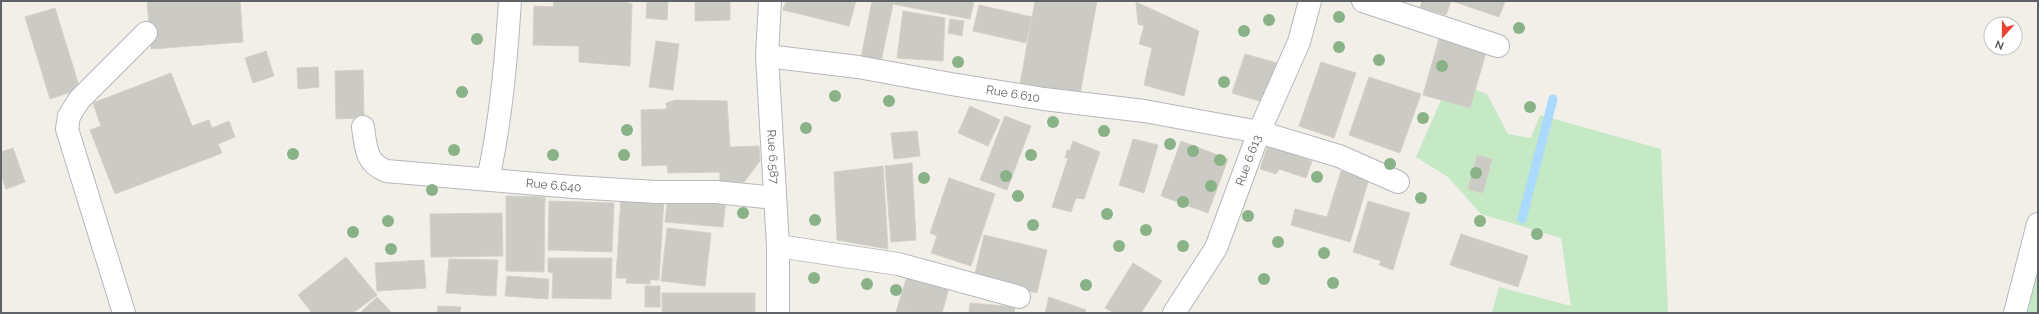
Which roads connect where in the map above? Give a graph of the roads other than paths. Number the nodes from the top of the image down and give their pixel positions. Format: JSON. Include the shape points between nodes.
{"nodes":[{"id":1,"x":510,"y":1,"type":"edge"},
{"id":2,"x":770,"y":1,"type":"edge"},
{"id":3,"x":1310,"y":1,"type":"edge"},
{"id":4,"x":1363,"y":1,"type":"edge"},
{"id":5,"x":146,"y":33,"type":"dead end"},
{"id":6,"x":1498,"y":46,"type":"dead end"},
{"id":7,"x":767,"y":56,"type":"junction"},
{"id":8,"x":363,"y":126,"type":"dead end"},
{"id":9,"x":1259,"y":132,"type":"junction"},
{"id":10,"x":488,"y":179,"type":"junction"},
{"id":11,"x":1398,"y":182,"type":"dead end"},
{"id":12,"x":775,"y":198,"type":"junction"},
{"id":13,"x":2038,"y":224,"type":"edge"},
{"id":14,"x":778,"y":246,"type":"junction"},
{"id":15,"x":1019,"y":297,"type":"dead end"},
{"id":16,"x":124,"y":313,"type":"edge"},
{"id":17,"x":778,"y":313,"type":"edge"},
{"id":18,"x":1174,"y":313,"type":"edge"},
{"id":19,"x":2015,"y":313,"type":"edge"}],
"edges":[{"from":1,"to":10,"type":"street","via":[[503,93]]},
{"from":2,"to":7,"type":"street","name":"Rue 6.587"},
{"from":3,"to":9,"type":"street","name":"Rue 6.613","via":[[1299,42]]},
{"from":4,"to":6,"type":"street"},
{"from":5,"to":16,"type":"street","via":[[79,100],[69,116],[67,129]]},
{"from":7,"to":9,"type":"street","name":"Rue 6.610","via":[[858,67],[1044,99],[1144,111]]},
{"from":7,"to":12,"type":"street","name":"Rue 6.587"},
{"from":8,"to":10,"type":"street","name":"Rue 6.640","via":[[367,154],[377,167],[386,171]]},
{"from":9,"to":11,"type":"street","name":"Rue 6.610","via":[[1339,156]]},
{"from":9,"to":18,"type":"street","name":"Rue 6.613","via":[[1216,248]]},
{"from":10,"to":12,"type":"street","name":"Rue 6.640","via":[[656,192],[716,192]]},
{"from":12,"to":14,"type":"street","name":"Rue 6.587"},
{"from":13,"to":19,"type":"street"},
{"from":14,"to":15,"type":"street","via":[[898,264]]},
{"from":14,"to":17,"type":"street","name":"Rue 6.587"}]}
